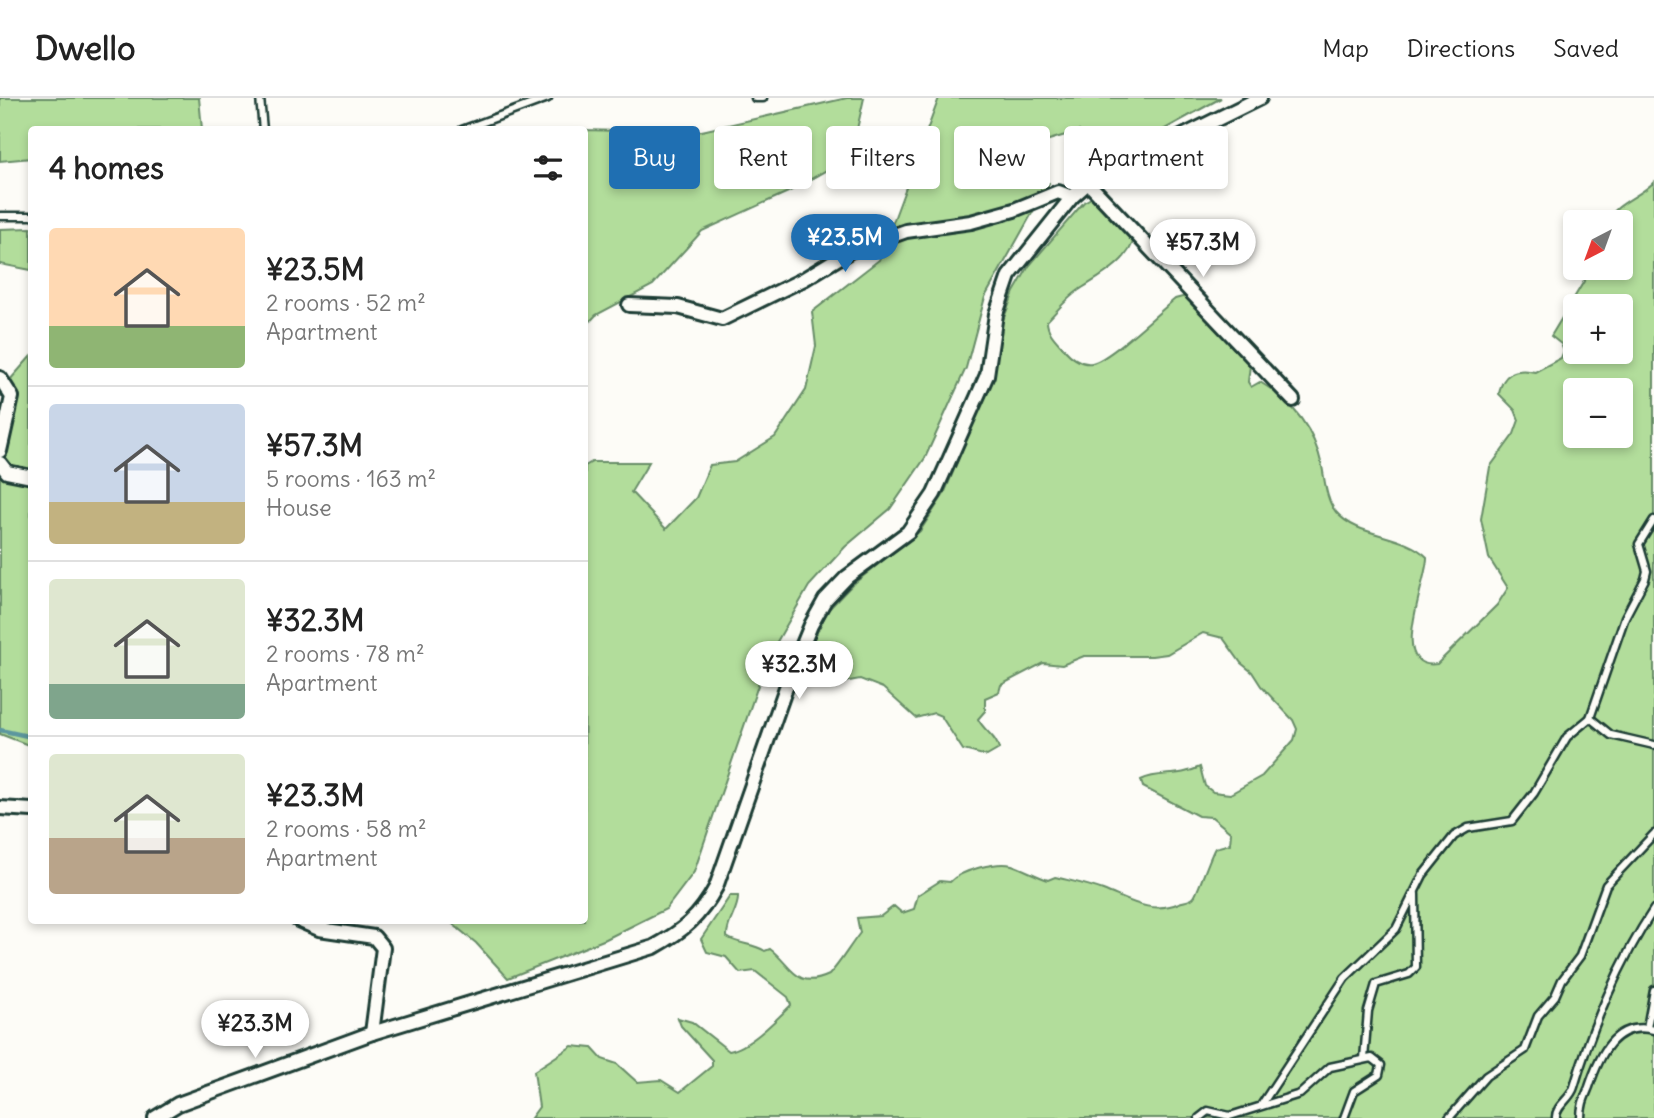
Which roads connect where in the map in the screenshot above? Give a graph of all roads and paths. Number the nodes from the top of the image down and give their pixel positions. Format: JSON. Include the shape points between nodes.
{"nodes":[{"id":1,"x":260,"y":98,"type":"edge"},
{"id":2,"x":548,"y":98,"type":"edge"},
{"id":3,"x":755,"y":98,"type":"edge"},
{"id":4,"x":763,"y":98,"type":"edge"},
{"id":5,"x":1260,"y":98,"type":"edge"},
{"id":6,"x":263,"y":126,"type":"edge"},
{"id":7,"x":473,"y":126,"type":"edge"},
{"id":8,"x":1203,"y":126,"type":"edge"},
{"id":9,"x":1081,"y":189,"type":"edge"},
{"id":10,"x":1094,"y":189,"type":"edge"},
{"id":11,"x":1072,"y":197,"type":"junction"},
{"id":12,"x":0,"y":216,"type":"edge"},
{"id":13,"x":28,"y":216,"type":"edge"},
{"id":14,"x":629,"y":305,"type":"dead end"},
{"id":15,"x":0,"y":378,"type":"edge"},
{"id":16,"x":1293,"y":400,"type":"dead end"},
{"id":17,"x":0,"y":451,"type":"edge"},
{"id":18,"x":0,"y":463,"type":"edge"},
{"id":19,"x":28,"y":476,"type":"edge"},
{"id":20,"x":1654,"y":520,"type":"edge"},
{"id":21,"x":1590,"y":718,"type":"junction"},
{"id":22,"x":1654,"y":745,"type":"edge"},
{"id":23,"x":0,"y":808,"type":"edge"},
{"id":24,"x":28,"y":810,"type":"edge"},
{"id":25,"x":1654,"y":834,"type":"edge"},
{"id":26,"x":1416,"y":888,"type":"junction"},
{"id":27,"x":1654,"y":909,"type":"edge"},
{"id":28,"x":307,"y":924,"type":"edge"},
{"id":29,"x":1654,"y":990,"type":"edge"},
{"id":30,"x":1650,"y":1029,"type":"edge"},
{"id":31,"x":372,"y":1033,"type":"junction"},
{"id":32,"x":1364,"y":1059,"type":"junction"},
{"id":33,"x":1571,"y":1097,"type":"junction"},
{"id":34,"x":1262,"y":1104,"type":"junction"},
{"id":35,"x":1581,"y":1104,"type":"junction"},
{"id":36,"x":155,"y":1118,"type":"edge"},
{"id":37,"x":1199,"y":1118,"type":"edge"},
{"id":38,"x":1344,"y":1118,"type":"edge"},
{"id":39,"x":1449,"y":1118,"type":"edge"},
{"id":40,"x":1556,"y":1118,"type":"edge"},
{"id":41,"x":1581,"y":1118,"type":"edge"}],
"edges":[{"from":1,"to":6,"type":"lane"},
{"from":2,"to":7,"type":"lane"},
{"from":3,"to":4,"type":"lane"},
{"from":5,"to":8,"type":"street"},
{"from":9,"to":11,"type":"street"},
{"from":10,"to":16,"type":"street"},
{"from":11,"to":14,"type":"street","via":[[1058,192],[971,222],[906,231],[850,251],[722,319],[678,307]]},
{"from":11,"to":31,"type":"street","via":[[1009,276],[996,314],[987,375],[934,494],[908,532],[847,578],[825,600],[811,625],[720,876],[703,911],[683,931],[654,947]]},
{"from":12,"to":13,"type":"lane"},
{"from":15,"to":17,"type":"street","via":[[12,397]]},
{"from":18,"to":19,"type":"street","via":[[7,472]]},
{"from":20,"to":21,"type":"lane","via":[[1639,544],[1645,579],[1625,617]]},
{"from":21,"to":22,"type":"lane","via":[[1611,735]]},
{"from":21,"to":26,"type":"lane","via":[[1567,737],[1518,816],[1505,825],[1459,831]]},
{"from":23,"to":24,"type":"street"},
{"from":25,"to":39,"type":"lane","via":[[1606,885],[1576,965],[1538,1016],[1525,1050],[1486,1076]]},
{"from":26,"to":32,"type":"lane","via":[[1416,967],[1409,974],[1376,984],[1368,1011]]},
{"from":26,"to":34,"type":"lane","via":[[1396,929],[1346,978]]},
{"from":27,"to":33,"type":"lane","via":[[1584,1054]]},
{"from":28,"to":31,"type":"street","via":[[380,941],[383,948]]},
{"from":29,"to":30,"type":"lane"},
{"from":30,"to":35,"type":"lane","via":[[1621,1034],[1602,1050]]},
{"from":31,"to":36,"type":"street","via":[[178,1104]]},
{"from":32,"to":34,"type":"lane","via":[[1330,1067],[1305,1091]]},
{"from":32,"to":38,"type":"lane","via":[[1377,1060],[1381,1069],[1374,1080],[1354,1091]]},
{"from":33,"to":35,"type":"lane"},
{"from":33,"to":40,"type":"lane","via":[[1557,1110]]},
{"from":34,"to":37,"type":"lane","via":[[1230,1116],[1208,1111]]},
{"from":35,"to":41,"type":"lane"}]}
